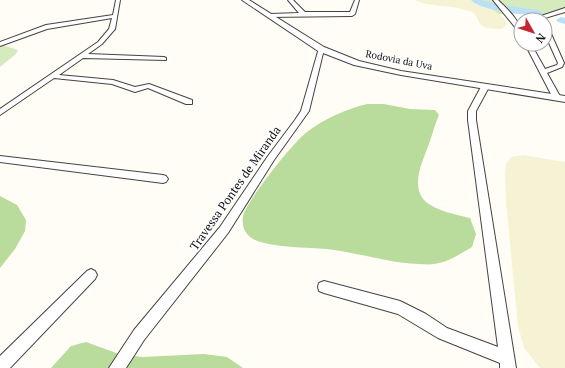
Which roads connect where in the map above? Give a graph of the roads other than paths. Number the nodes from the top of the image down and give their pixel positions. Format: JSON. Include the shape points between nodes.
{"nodes":[{"id":1,"x":117,"y":0,"type":"edge"},
{"id":2,"x":126,"y":0,"type":"edge"},
{"id":3,"x":245,"y":0,"type":"edge"},
{"id":4,"x":290,"y":0,"type":"edge"},
{"id":5,"x":357,"y":0,"type":"edge"},
{"id":6,"x":495,"y":0,"type":"edge"},
{"id":7,"x":565,"y":10,"type":"edge"},
{"id":8,"x":302,"y":14,"type":"junction"},
{"id":9,"x":553,"y":14,"type":"edge"},
{"id":10,"x":115,"y":16,"type":"junction"},
{"id":11,"x":270,"y":16,"type":"junction"},
{"id":12,"x":513,"y":21,"type":"edge"},
{"id":13,"x":0,"y":44,"type":"edge"},
{"id":14,"x":553,"y":45,"type":"edge"},
{"id":15,"x":321,"y":49,"type":"junction"},
{"id":16,"x":533,"y":52,"type":"edge"},
{"id":17,"x":82,"y":56,"type":"junction"},
{"id":18,"x":164,"y":59,"type":"dead end"},
{"id":19,"x":544,"y":72,"type":"junction"},
{"id":20,"x":51,"y":76,"type":"junction"},
{"id":21,"x":484,"y":87,"type":"junction"},
{"id":22,"x":561,"y":99,"type":"edge"},
{"id":23,"x":189,"y":102,"type":"dead end"},
{"id":24,"x":0,"y":113,"type":"edge"},
{"id":25,"x":0,"y":159,"type":"edge"},
{"id":26,"x":164,"y":179,"type":"dead end"},
{"id":27,"x":90,"y":274,"type":"dead end"},
{"id":28,"x":324,"y":287,"type":"dead end"},
{"id":29,"x":507,"y":363,"type":"edge"},
{"id":30,"x":0,"y":367,"type":"edge"},
{"id":31,"x":117,"y":368,"type":"edge"}],
"edges":[{"from":1,"to":2,"type":"street"},
{"from":1,"to":10,"type":"street"},
{"from":3,"to":11,"type":"street","name":"Rodovia da Uva"},
{"from":4,"to":8,"type":"street","via":[[302,10]]},
{"from":5,"to":8,"type":"street","via":[[352,14]]},
{"from":6,"to":12,"type":"street"},
{"from":7,"to":9,"type":"street"},
{"from":8,"to":11,"type":"street"},
{"from":10,"to":13,"type":"street","via":[[46,27]]},
{"from":10,"to":17,"type":"street","via":[[111,30]]},
{"from":11,"to":15,"type":"street","name":"Rodovia da Uva"},
{"from":14,"to":19,"type":"street","via":[[561,63],[560,66]]},
{"from":15,"to":21,"type":"street","name":"Rodovia da Uva","via":[[370,66]]},
{"from":15,"to":31,"type":"street","name":"Travessa Pontes de Miranda","via":[[305,111],[298,122],[224,230],[139,335]]},
{"from":16,"to":19,"type":"street"},
{"from":17,"to":18,"type":"street"},
{"from":17,"to":20,"type":"street"},
{"from":19,"to":22,"type":"street"},
{"from":20,"to":23,"type":"street","via":[[113,82],[135,90],[149,86]]},
{"from":20,"to":24,"type":"street"},
{"from":21,"to":22,"type":"street","name":"Rodovia da Uva"},
{"from":21,"to":29,"type":"street","via":[[472,111],[472,120]]},
{"from":25,"to":26,"type":"street"},
{"from":27,"to":30,"type":"street"},
{"from":28,"to":29,"type":"street","via":[[400,308],[443,333]]}]}
